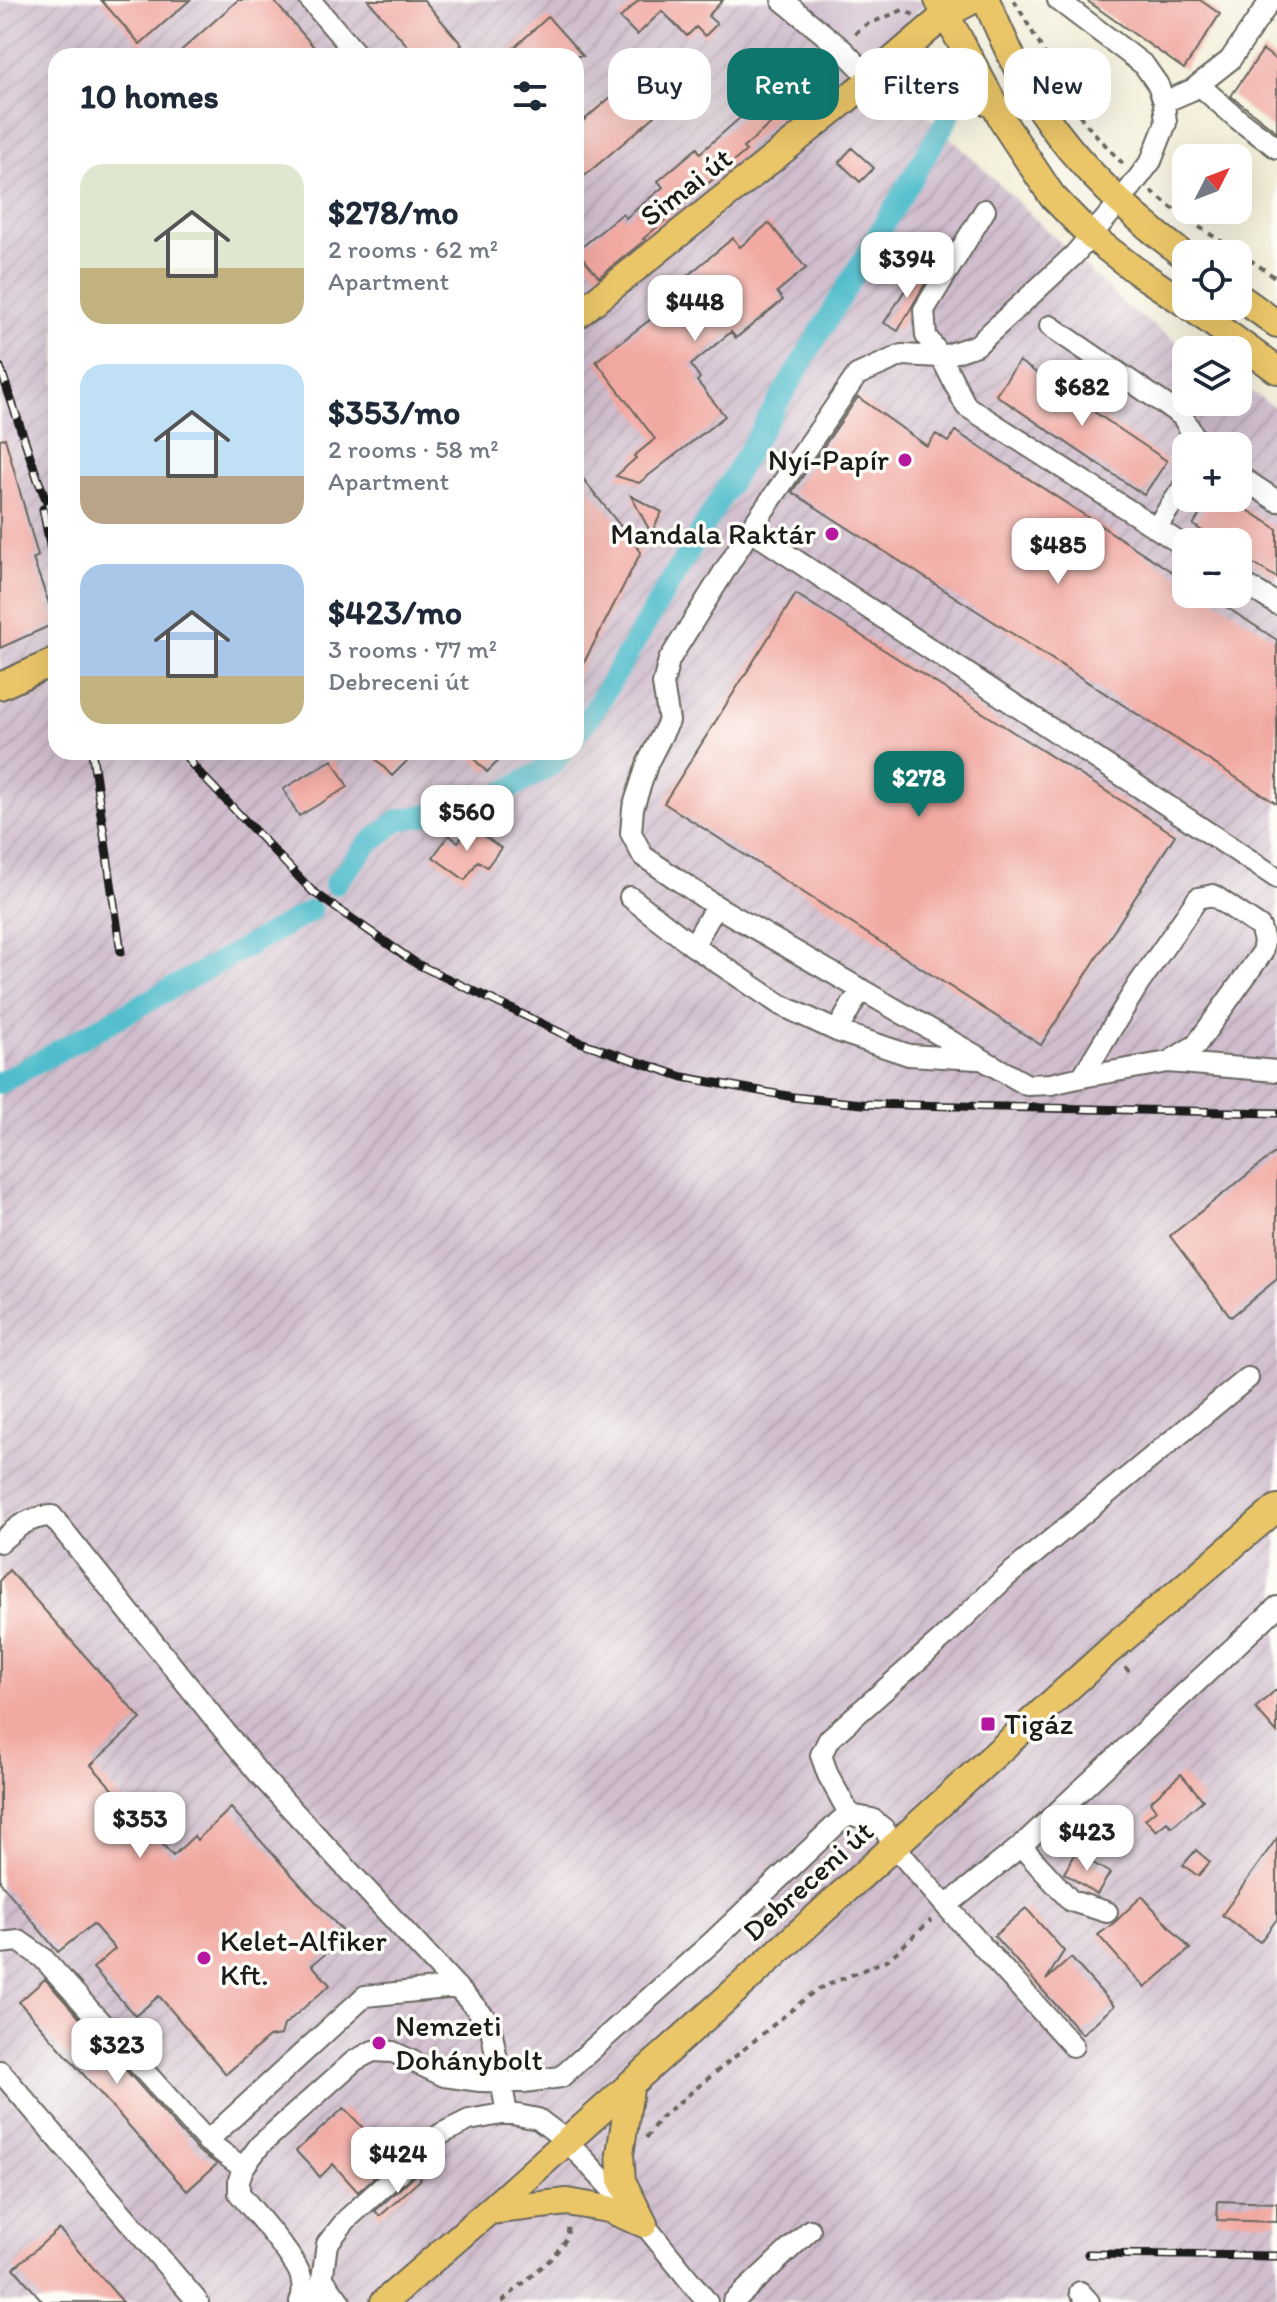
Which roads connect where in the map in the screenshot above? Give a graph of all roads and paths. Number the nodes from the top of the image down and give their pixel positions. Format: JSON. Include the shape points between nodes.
{"nodes":[{"id":1,"x":310,"y":0,"type":"edge"},
{"id":2,"x":782,"y":0,"type":"edge"},
{"id":3,"x":973,"y":0,"type":"edge"},
{"id":4,"x":986,"y":0,"type":"edge"},
{"id":5,"x":1058,"y":0,"type":"edge"},
{"id":6,"x":1271,"y":0,"type":"edge"},
{"id":7,"x":941,"y":8,"type":"edge"},
{"id":8,"x":351,"y":48,"type":"edge"},
{"id":9,"x":903,"y":48,"type":"edge"},
{"id":10,"x":855,"y":62,"type":"edge"},
{"id":11,"x":1199,"y":85,"type":"junction"},
{"id":12,"x":855,"y":92,"type":"edge"},
{"id":13,"x":988,"y":102,"type":"edge"},
{"id":14,"x":1164,"y":102,"type":"junction"},
{"id":15,"x":994,"y":105,"type":"junction"},
{"id":16,"x":1277,"y":148,"type":"edge"},
{"id":17,"x":1120,"y":202,"type":"junction"},
{"id":18,"x":985,"y":210,"type":"dead end"},
{"id":19,"x":1091,"y":236,"type":"junction"},
{"id":20,"x":1172,"y":245,"type":"edge"},
{"id":21,"x":1172,"y":295,"type":"edge"},
{"id":22,"x":1252,"y":306,"type":"edge"},
{"id":23,"x":584,"y":309,"type":"edge"},
{"id":24,"x":1208,"y":320,"type":"edge"},
{"id":25,"x":1277,"y":324,"type":"edge"},
{"id":26,"x":1050,"y":326,"type":"dead end"},
{"id":27,"x":941,"y":357,"type":"junction"},
{"id":28,"x":1277,"y":370,"type":"edge"},
{"id":29,"x":1192,"y":432,"type":"edge"},
{"id":30,"x":1252,"y":484,"type":"edge"},
{"id":31,"x":1277,"y":501,"type":"edge"},
{"id":32,"x":1172,"y":504,"type":"edge"},
{"id":33,"x":1156,"y":528,"type":"junction"},
{"id":34,"x":750,"y":530,"type":"junction"},
{"id":35,"x":1172,"y":538,"type":"edge"},
{"id":36,"x":1252,"y":589,"type":"edge"},
{"id":37,"x":1277,"y":604,"type":"edge"},
{"id":38,"x":48,"y":665,"type":"edge"},
{"id":39,"x":0,"y":686,"type":"edge"},
{"id":40,"x":1277,"y":878,"type":"edge"},
{"id":41,"x":630,"y":897,"type":"dead end"},
{"id":42,"x":716,"y":906,"type":"junction"},
{"id":43,"x":693,"y":946,"type":"junction"},
{"id":44,"x":1270,"y":957,"type":"edge"},
{"id":45,"x":861,"y":989,"type":"junction"},
{"id":46,"x":837,"y":1031,"type":"junction"},
{"id":47,"x":985,"y":1060,"type":"junction"},
{"id":48,"x":1168,"y":1062,"type":"junction"},
{"id":49,"x":1277,"y":1071,"type":"edge"},
{"id":50,"x":1082,"y":1077,"type":"junction"},
{"id":51,"x":1248,"y":1378,"type":"dead end"},
{"id":52,"x":1277,"y":1508,"type":"edge"},
{"id":53,"x":0,"y":1542,"type":"edge"},
{"id":54,"x":1277,"y":1607,"type":"edge"},
{"id":55,"x":850,"y":1815,"type":"junction"},
{"id":56,"x":894,"y":1846,"type":"junction"},
{"id":57,"x":1021,"y":1846,"type":"junction"},
{"id":58,"x":946,"y":1906,"type":"junction"},
{"id":59,"x":1107,"y":1912,"type":"dead end"},
{"id":60,"x":0,"y":1943,"type":"edge"},
{"id":61,"x":457,"y":1987,"type":"junction"},
{"id":62,"x":1073,"y":2046,"type":"dead end"},
{"id":63,"x":0,"y":2071,"type":"edge"},
{"id":64,"x":502,"y":2082,"type":"junction"},
{"id":65,"x":631,"y":2083,"type":"junction"},
{"id":66,"x":507,"y":2113,"type":"junction"},
{"id":67,"x":207,"y":2141,"type":"junction"},
{"id":68,"x":567,"y":2141,"type":"junction"},
{"id":69,"x":620,"y":2154,"type":"junction"},
{"id":70,"x":243,"y":2168,"type":"junction"},
{"id":71,"x":567,"y":2202,"type":"junction"},
{"id":72,"x":489,"y":2211,"type":"junction"},
{"id":73,"x":644,"y":2224,"type":"junction"},
{"id":74,"x":810,"y":2230,"type":"dead end"},
{"id":75,"x":290,"y":2256,"type":"junction"},
{"id":76,"x":324,"y":2270,"type":"junction"},
{"id":77,"x":198,"y":2302,"type":"edge"},
{"id":78,"x":300,"y":2302,"type":"edge"},
{"id":79,"x":319,"y":2302,"type":"edge"},
{"id":80,"x":340,"y":2302,"type":"edge"},
{"id":81,"x":384,"y":2302,"type":"edge"},
{"id":82,"x":502,"y":2302,"type":"edge"},
{"id":83,"x":707,"y":2302,"type":"edge"},
{"id":84,"x":733,"y":2302,"type":"edge"}],
"edges":[{"from":1,"to":8,"type":"street"},
{"from":2,"to":10,"type":"street"},
{"from":3,"to":7,"type":"main road","name":"Simai út"},
{"from":4,"to":17,"type":"main road","via":[[1028,89],[1058,134]]},
{"from":5,"to":14,"type":"street","via":[[1144,65]]},
{"from":6,"to":11,"type":"street","via":[[1230,60]]},
{"from":7,"to":9,"type":"main road","name":"Simai út"},
{"from":7,"to":15,"type":"main road"},
{"from":11,"to":14,"type":"street"},
{"from":11,"to":16,"type":"street"},
{"from":12,"to":23,"type":"main road","name":"Simai út"},
{"from":13,"to":15,"type":"main road"},
{"from":14,"to":17,"type":"street","via":[[1166,123],[1151,161]]},
{"from":15,"to":19,"type":"main road","via":[[1052,196]]},
{"from":17,"to":19,"type":"street"},
{"from":17,"to":20,"type":"main road"},
{"from":18,"to":27,"type":"street","via":[[924,310],[926,336]]},
{"from":19,"to":21,"type":"main road"},
{"from":19,"to":27,"type":"street","via":[[977,345]]},
{"from":22,"to":25,"type":"main road"},
{"from":24,"to":28,"type":"main road"},
{"from":26,"to":29,"type":"street","via":[[1182,416]]},
{"from":27,"to":33,"type":"street","via":[[966,406]]},
{"from":27,"to":34,"type":"street","via":[[902,355],[857,375]]},
{"from":30,"to":31,"type":"street"},
{"from":32,"to":33,"type":"street"},
{"from":33,"to":35,"type":"street"},
{"from":34,"to":40,"type":"street"},
{"from":34,"to":42,"type":"street","via":[[669,660],[663,684],[669,721],[633,808],[631,833],[643,856]]},
{"from":36,"to":37,"type":"street"},
{"from":38,"to":39,"type":"main road"},
{"from":41,"to":43,"type":"street"},
{"from":42,"to":43,"type":"street"},
{"from":42,"to":45,"type":"street"},
{"from":43,"to":46,"type":"street","via":[[781,1005]]},
{"from":44,"to":48,"type":"street","via":[[1196,1045]]},
{"from":44,"to":50,"type":"street","via":[[1260,927],[1213,895],[1198,898]]},
{"from":45,"to":46,"type":"street"},
{"from":45,"to":47,"type":"street"},
{"from":46,"to":47,"type":"street","via":[[909,1055]]},
{"from":47,"to":50,"type":"street","via":[[1027,1085]]},
{"from":48,"to":49,"type":"street"},
{"from":48,"to":50,"type":"street"},
{"from":51,"to":55,"type":"street","via":[[1006,1577],[829,1739],[821,1755]]},
{"from":52,"to":56,"type":"main road","name":"Debreceni út","via":[[1110,1650]]},
{"from":53,"to":61,"type":"street","via":[[23,1522],[52,1516],[259,1774]]},
{"from":54,"to":57,"type":"street"},
{"from":55,"to":56,"type":"street","via":[[872,1819]]},
{"from":55,"to":64,"type":"street","via":[[561,2077]]},
{"from":56,"to":58,"type":"street"},
{"from":56,"to":65,"type":"main road","name":"Debreceni út"},
{"from":57,"to":58,"type":"street"},
{"from":57,"to":59,"type":"street","via":[[1071,1901]]},
{"from":58,"to":62,"type":"street"},
{"from":58,"to":69,"type":"path","via":[[889,1959],[816,1990],[660,2118],[635,2154]]},
{"from":60,"to":67,"type":"street","via":[[19,1941],[43,1958]]},
{"from":61,"to":64,"type":"street","via":[[490,2023]]},
{"from":61,"to":67,"type":"street","via":[[365,1996]]},
{"from":63,"to":77,"type":"street"},
{"from":64,"to":66,"type":"street"},
{"from":64,"to":70,"type":"street","via":[[444,2076],[393,2052],[373,2051],[354,2061],[270,2136]]},
{"from":65,"to":68,"type":"main road","name":"Debreceni út"},
{"from":65,"to":69,"type":"main road"},
{"from":66,"to":68,"type":"street","via":[[538,2119]]},
{"from":66,"to":76,"type":"street","via":[[469,2120],[441,2134],[347,2219],[327,2244]]},
{"from":67,"to":70,"type":"street"},
{"from":68,"to":72,"type":"main road","name":"Debreceni út"},
{"from":68,"to":73,"type":"street"},
{"from":69,"to":73,"type":"main road","via":[[622,2181]]},
{"from":70,"to":75,"type":"street","via":[[239,2193]]},
{"from":71,"to":72,"type":"main road"},
{"from":71,"to":73,"type":"main road","via":[[608,2209]]},
{"from":71,"to":82,"type":"path","via":[[567,2238]]},
{"from":72,"to":81,"type":"main road","name":"Debreceni út"},
{"from":73,"to":83,"type":"street"},
{"from":74,"to":84,"type":"street"},
{"from":75,"to":76,"type":"street"},
{"from":75,"to":78,"type":"street","via":[[301,2274]]},
{"from":76,"to":79,"type":"street"},
{"from":76,"to":80,"type":"street"}]}
